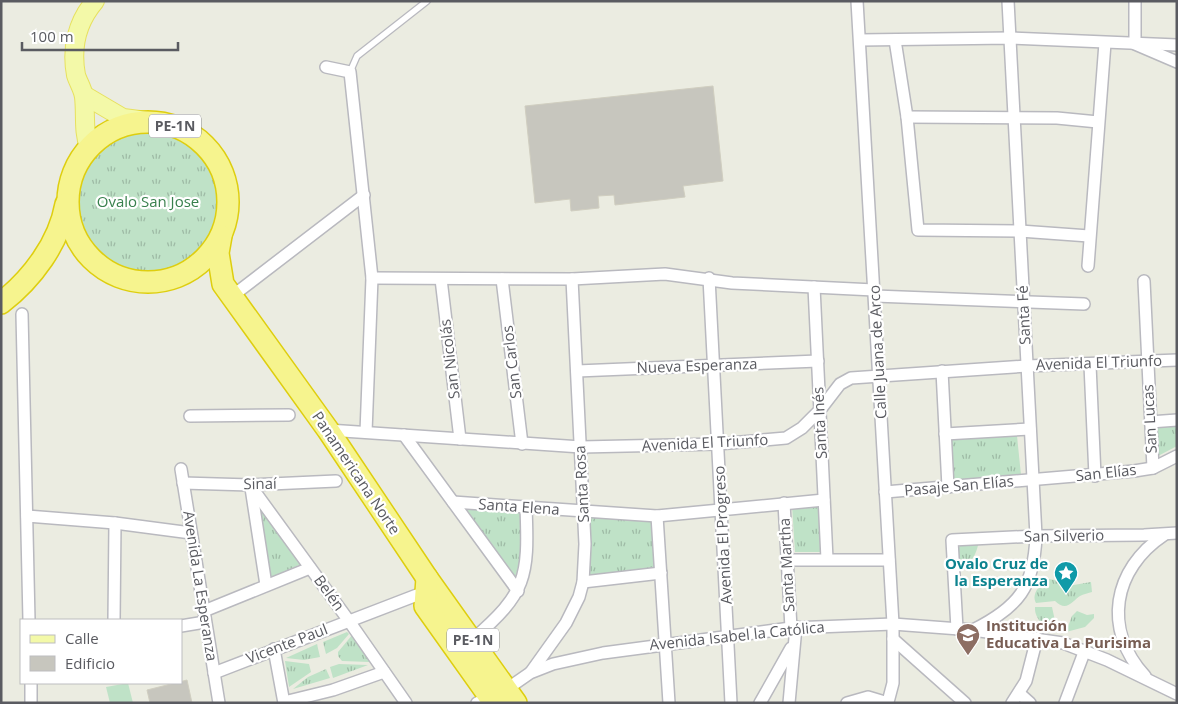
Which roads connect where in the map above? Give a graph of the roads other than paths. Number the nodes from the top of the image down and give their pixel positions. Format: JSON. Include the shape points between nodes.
{"nodes":[{"id":1,"x":95,"y":1,"type":"edge"},
{"id":2,"x":427,"y":1,"type":"edge"},
{"id":3,"x":857,"y":1,"type":"edge"},
{"id":4,"x":1008,"y":1,"type":"edge"},
{"id":5,"x":1135,"y":1,"type":"edge"},
{"id":6,"x":1010,"y":38,"type":"junction"},
{"id":7,"x":860,"y":40,"type":"junction"},
{"id":8,"x":894,"y":40,"type":"junction"},
{"id":9,"x":1105,"y":43,"type":"junction"},
{"id":10,"x":1135,"y":44,"type":"junction"},
{"id":11,"x":1177,"y":46,"type":"edge"},
{"id":12,"x":1177,"y":62,"type":"edge"},
{"id":13,"x":326,"y":67,"type":"dead end"},
{"id":14,"x":350,"y":72,"type":"junction"},
{"id":15,"x":84,"y":95,"type":"junction"},
{"id":16,"x":907,"y":117,"type":"junction"},
{"id":17,"x":1014,"y":118,"type":"junction"},
{"id":18,"x":147,"y":121,"type":"junction"},
{"id":19,"x":1098,"y":122,"type":"junction"},
{"id":20,"x":89,"y":147,"type":"junction"},
{"id":21,"x":70,"y":182,"type":"junction"},
{"id":22,"x":364,"y":195,"type":"junction"},
{"id":23,"x":1020,"y":231,"type":"junction"},
{"id":24,"x":221,"y":236,"type":"junction"},
{"id":25,"x":1089,"y":236,"type":"junction"},
{"id":26,"x":1088,"y":266,"type":"dead end"},
{"id":27,"x":372,"y":278,"type":"junction"},
{"id":28,"x":709,"y":278,"type":"junction"},
{"id":29,"x":441,"y":279,"type":"junction"},
{"id":30,"x":502,"y":279,"type":"junction"},
{"id":31,"x":572,"y":280,"type":"junction"},
{"id":32,"x":1144,"y":281,"type":"dead end"},
{"id":33,"x":814,"y":287,"type":"junction"},
{"id":34,"x":874,"y":293,"type":"junction"},
{"id":35,"x":231,"y":297,"type":"junction"},
{"id":36,"x":1024,"y":301,"type":"junction"},
{"id":37,"x":1,"y":303,"type":"edge"},
{"id":38,"x":1084,"y":304,"type":"dead end"},
{"id":39,"x":22,"y":314,"type":"dead end"},
{"id":40,"x":1177,"y":360,"type":"edge"},
{"id":41,"x":818,"y":361,"type":"junction"},
{"id":42,"x":1147,"y":362,"type":"junction"},
{"id":43,"x":714,"y":365,"type":"junction"},
{"id":44,"x":1090,"y":365,"type":"junction"},
{"id":45,"x":1027,"y":366,"type":"junction"},
{"id":46,"x":577,"y":371,"type":"junction"},
{"id":47,"x":942,"y":371,"type":"junction"},
{"id":48,"x":879,"y":374,"type":"junction"},
{"id":49,"x":820,"y":410,"type":"junction"},
{"id":50,"x":288,"y":415,"type":"dead end"},
{"id":51,"x":190,"y":416,"type":"dead end"},
{"id":52,"x":1177,"y":420,"type":"edge"},
{"id":53,"x":1150,"y":422,"type":"junction"},
{"id":54,"x":1030,"y":429,"type":"junction"},
{"id":55,"x":328,"y":430,"type":"junction"},
{"id":56,"x":366,"y":432,"type":"junction"},
{"id":57,"x":945,"y":434,"type":"junction"},
{"id":58,"x":404,"y":435,"type":"junction"},
{"id":59,"x":460,"y":439,"type":"junction"},
{"id":60,"x":522,"y":444,"type":"junction"},
{"id":61,"x":718,"y":444,"type":"junction"},
{"id":62,"x":581,"y":447,"type":"junction"},
{"id":63,"x":1177,"y":456,"type":"edge"},
{"id":64,"x":1153,"y":468,"type":"junction"},
{"id":65,"x":181,"y":469,"type":"dead end"},
{"id":66,"x":1096,"y":476,"type":"junction"},
{"id":67,"x":1032,"y":480,"type":"junction"},
{"id":68,"x":336,"y":481,"type":"dead end"},
{"id":69,"x":183,"y":483,"type":"junction"},
{"id":70,"x":250,"y":485,"type":"junction"},
{"id":71,"x":948,"y":487,"type":"junction"},
{"id":72,"x":886,"y":492,"type":"junction"},
{"id":73,"x":824,"y":500,"type":"junction"},
{"id":74,"x":453,"y":502,"type":"junction"},
{"id":75,"x":784,"y":503,"type":"junction"},
{"id":76,"x":526,"y":508,"type":"junction"},
{"id":77,"x":721,"y":508,"type":"junction"},
{"id":78,"x":583,"y":510,"type":"junction"},
{"id":79,"x":27,"y":516,"type":"junction"},
{"id":80,"x":656,"y":516,"type":"junction"},
{"id":81,"x":115,"y":523,"type":"junction"},
{"id":82,"x":191,"y":532,"type":"junction"},
{"id":83,"x":1177,"y":533,"type":"edge"},
{"id":84,"x":1164,"y":535,"type":"junction"},
{"id":85,"x":1036,"y":536,"type":"junction"},
{"id":86,"x":827,"y":559,"type":"junction"},
{"id":87,"x":787,"y":560,"type":"junction"},
{"id":88,"x":890,"y":560,"type":"junction"},
{"id":89,"x":310,"y":568,"type":"junction"},
{"id":90,"x":661,"y":573,"type":"junction"},
{"id":91,"x":583,"y":582,"type":"junction"},
{"id":92,"x":266,"y":585,"type":"junction"},
{"id":93,"x":518,"y":591,"type":"junction"},
{"id":94,"x":423,"y":593,"type":"junction"},
{"id":95,"x":205,"y":616,"type":"junction"},
{"id":96,"x":29,"y":619,"type":"edge"},
{"id":97,"x":114,"y":619,"type":"edge"},
{"id":98,"x":349,"y":621,"type":"junction"},
{"id":99,"x":893,"y":624,"type":"junction"},
{"id":100,"x":182,"y":626,"type":"edge"},
{"id":101,"x":793,"y":627,"type":"junction"},
{"id":102,"x":957,"y":629,"type":"junction"},
{"id":103,"x":973,"y":630,"type":"junction"},
{"id":104,"x":728,"y":636,"type":"junction"},
{"id":105,"x":1037,"y":638,"type":"junction"},
{"id":106,"x":473,"y":639,"type":"junction"},
{"id":107,"x":893,"y":639,"type":"junction"},
{"id":108,"x":666,"y":643,"type":"junction"},
{"id":109,"x":794,"y":645,"type":"junction"},
{"id":110,"x":274,"y":649,"type":"junction"},
{"id":111,"x":1084,"y":650,"type":"junction"},
{"id":112,"x":384,"y":672,"type":"junction"},
{"id":113,"x":214,"y":673,"type":"junction"},
{"id":114,"x":530,"y":673,"type":"junction"},
{"id":115,"x":1148,"y":679,"type":"junction"},
{"id":116,"x":31,"y":684,"type":"edge"},
{"id":117,"x":1177,"y":694,"type":"edge"},
{"id":118,"x":1016,"y":698,"type":"edge"},
{"id":119,"x":497,"y":699,"type":"edge"},
{"id":120,"x":284,"y":702,"type":"edge"},
{"id":121,"x":31,"y":703,"type":"edge"},
{"id":122,"x":218,"y":703,"type":"edge"},
{"id":123,"x":406,"y":703,"type":"edge"},
{"id":124,"x":669,"y":703,"type":"edge"},
{"id":125,"x":731,"y":703,"type":"edge"},
{"id":126,"x":760,"y":703,"type":"edge"},
{"id":127,"x":789,"y":703,"type":"edge"},
{"id":128,"x":847,"y":703,"type":"edge"},
{"id":129,"x":888,"y":703,"type":"edge"},
{"id":130,"x":965,"y":703,"type":"edge"},
{"id":131,"x":1030,"y":703,"type":"edge"},
{"id":132,"x":1065,"y":703,"type":"edge"}],
"edges":[{"from":1,"to":15,"type":"main road","via":[[80,24],[74,44],[76,75]]},
{"from":2,"to":14,"type":"lane","via":[[357,56]]},
{"from":3,"to":7,"type":"street","name":"Calle Juana de Arco"},
{"from":4,"to":6,"type":"street","name":"Santa Fé"},
{"from":5,"to":10,"type":"street"},
{"from":6,"to":8,"type":"street"},
{"from":6,"to":9,"type":"street"},
{"from":6,"to":17,"type":"street","name":"Santa Fé"},
{"from":7,"to":8,"type":"street"},
{"from":7,"to":34,"type":"street","name":"Calle Juana de Arco"},
{"from":8,"to":16,"type":"street"},
{"from":9,"to":10,"type":"street"},
{"from":9,"to":19,"type":"street"},
{"from":10,"to":11,"type":"street"},
{"from":10,"to":12,"type":"street"},
{"from":13,"to":14,"type":"street"},
{"from":14,"to":22,"type":"street"},
{"from":15,"to":18,"type":"main road","via":[[123,118]]},
{"from":15,"to":20,"type":"main road"},
{"from":16,"to":17,"type":"street"},
{"from":16,"to":23,"type":"street","via":[[918,230]]},
{"from":17,"to":19,"type":"street"},
{"from":17,"to":23,"type":"street","name":"Santa Fé"},
{"from":18,"to":20,"type":"highway","number":"PE-1N","via":[[115,128]]},
{"from":18,"to":24,"type":"highway","number":"PE-1N","via":[[169,124],[189,133],[201,141],[219,164],[225,178],[228,207]]},
{"from":19,"to":25,"type":"street"},
{"from":20,"to":21,"type":"highway","number":"PE-1N"},
{"from":21,"to":24,"type":"highway","number":"PE-1N","via":[[68,211],[77,240],[95,263],[121,278],[150,283],[179,277],[204,260]]},
{"from":21,"to":37,"type":"highway","number":"PE-1N","via":[[63,219],[56,236],[28,278]]},
{"from":22,"to":27,"type":"street"},
{"from":22,"to":35,"type":"street"},
{"from":23,"to":25,"type":"street"},
{"from":23,"to":36,"type":"street","name":"Santa Fé"},
{"from":24,"to":35,"type":"highway","name":"Panamericana Norte","number":"PE-1N","via":[[219,270],[222,284]]},
{"from":25,"to":26,"type":"street"},
{"from":27,"to":29,"type":"street"},
{"from":27,"to":56,"type":"street"},
{"from":28,"to":31,"type":"street","via":[[665,274]]},
{"from":28,"to":33,"type":"street","via":[[732,283]]},
{"from":28,"to":43,"type":"street","name":"Avenida El Progreso"},
{"from":29,"to":30,"type":"street"},
{"from":29,"to":59,"type":"street","name":"San Nicolás"},
{"from":30,"to":31,"type":"street"},
{"from":30,"to":60,"type":"street","name":"San Carlos"},
{"from":31,"to":46,"type":"street","name":"Santa Rosa"},
{"from":32,"to":42,"type":"street","name":"San Lucas"},
{"from":33,"to":34,"type":"street"},
{"from":33,"to":41,"type":"street","name":"Santa Inés"},
{"from":34,"to":36,"type":"street"},
{"from":34,"to":48,"type":"street","name":"Calle Juana de Arco"},
{"from":35,"to":55,"type":"highway","name":"Panamericana Norte","number":"PE-1N"},
{"from":36,"to":38,"type":"street"},
{"from":36,"to":45,"type":"street","name":"Santa Fé"},
{"from":39,"to":79,"type":"street"},
{"from":40,"to":42,"type":"street","name":"Avenida El Triunfo"},
{"from":41,"to":43,"type":"street","name":"Nueva Esperanza"},
{"from":41,"to":49,"type":"street","name":"Santa Inés"},
{"from":42,"to":44,"type":"street","name":"Avenida El Triunfo"},
{"from":42,"to":53,"type":"street","name":"San Lucas"},
{"from":43,"to":46,"type":"street","name":"Nueva Esperanza"},
{"from":43,"to":61,"type":"street","name":"Avenida El Progreso"},
{"from":44,"to":45,"type":"street","name":"Avenida El Triunfo"},
{"from":44,"to":66,"type":"street"},
{"from":45,"to":47,"type":"street","name":"Avenida El Triunfo"},
{"from":45,"to":54,"type":"street","name":"Santa Fé"},
{"from":46,"to":62,"type":"street","name":"Santa Rosa"},
{"from":47,"to":48,"type":"street","name":"Avenida El Triunfo"},
{"from":47,"to":57,"type":"street"},
{"from":48,"to":49,"type":"street","name":"Avenida El Triunfo","via":[[851,378],[840,384]]},
{"from":48,"to":72,"type":"street","name":"Calle Juana de Arco"},
{"from":49,"to":61,"type":"street","name":"Avenida El Triunfo","via":[[786,438]]},
{"from":49,"to":73,"type":"street","name":"Santa Inés"},
{"from":50,"to":51,"type":"street"},
{"from":52,"to":53,"type":"street"},
{"from":53,"to":64,"type":"street","name":"San Lucas"},
{"from":54,"to":57,"type":"street"},
{"from":54,"to":67,"type":"street","name":"Santa Fé"},
{"from":55,"to":56,"type":"street","name":"Avenida El Triunfo"},
{"from":55,"to":94,"type":"highway","name":"Panamericana Norte","number":"PE-1N"},
{"from":56,"to":58,"type":"street","name":"Avenida El Triunfo"},
{"from":57,"to":71,"type":"street"},
{"from":58,"to":59,"type":"street","name":"Avenida El Triunfo"},
{"from":58,"to":74,"type":"street"},
{"from":59,"to":60,"type":"street","name":"Avenida El Triunfo"},
{"from":60,"to":62,"type":"street","name":"Avenida El Triunfo"},
{"from":61,"to":62,"type":"street","name":"Avenida El Triunfo"},
{"from":61,"to":77,"type":"street","name":"Avenida El Progreso"},
{"from":62,"to":78,"type":"street","name":"Santa Rosa"},
{"from":63,"to":64,"type":"street","name":"San Elías"},
{"from":64,"to":66,"type":"street","name":"San Elías"},
{"from":65,"to":69,"type":"street","name":"Avenida La Esperanza"},
{"from":66,"to":67,"type":"street","name":"San Elías"},
{"from":67,"to":71,"type":"street","name":"Pasaje San Elías"},
{"from":67,"to":85,"type":"street","name":"Santa Fé"},
{"from":68,"to":70,"type":"street","name":"Sinaí"},
{"from":69,"to":70,"type":"street","name":"Sinaí"},
{"from":69,"to":82,"type":"street","name":"Avenida La Esperanza"},
{"from":70,"to":89,"type":"street","name":"Belén"},
{"from":70,"to":92,"type":"street"},
{"from":71,"to":72,"type":"street","name":"Pasaje San Elías"},
{"from":72,"to":88,"type":"street","name":"Calle Juana de Arco"},
{"from":73,"to":75,"type":"street","name":"Santa Elena"},
{"from":73,"to":86,"type":"street","name":"Santa Inés"},
{"from":74,"to":76,"type":"street","name":"Santa Elena"},
{"from":74,"to":93,"type":"street"},
{"from":75,"to":77,"type":"street","name":"Santa Elena"},
{"from":75,"to":87,"type":"street","name":"Santa Martha"},
{"from":76,"to":78,"type":"street","name":"Santa Elena"},
{"from":76,"to":93,"type":"street","via":[[527,557]]},
{"from":77,"to":80,"type":"street","name":"Santa Elena"},
{"from":77,"to":104,"type":"street","name":"Avenida El Progreso"},
{"from":78,"to":80,"type":"street","name":"Santa Elena"},
{"from":78,"to":91,"type":"street","name":"Santa Rosa"},
{"from":79,"to":81,"type":"street"},
{"from":79,"to":96,"type":"street"},
{"from":80,"to":90,"type":"street"},
{"from":81,"to":82,"type":"street"},
{"from":81,"to":97,"type":"street"},
{"from":82,"to":95,"type":"street","name":"Avenida La Esperanza"},
{"from":83,"to":84,"type":"street","name":"San Silverio"},
{"from":84,"to":85,"type":"street","name":"San Silverio"},
{"from":84,"to":115,"type":"street","via":[[1150,544],[1134,563],[1122,586],[1119,602],[1118,620],[1127,652]]},
{"from":85,"to":102,"type":"street","name":"San Silverio","via":[[952,540]]},
{"from":85,"to":103,"type":"street","name":"Santa Fé","via":[[1035,558],[1022,595],[995,620]]},
{"from":86,"to":87,"type":"street"},
{"from":86,"to":88,"type":"street"},
{"from":87,"to":101,"type":"street","name":"Santa Martha"},
{"from":88,"to":99,"type":"street","name":"Calle Juana de Arco"},
{"from":89,"to":92,"type":"street"},
{"from":89,"to":98,"type":"street","name":"Belén"},
{"from":90,"to":91,"type":"street"},
{"from":90,"to":108,"type":"street"},
{"from":91,"to":114,"type":"street","name":"Santa Rosa","via":[[566,623]]},
{"from":92,"to":95,"type":"street"},
{"from":93,"to":106,"type":"street","via":[[503,612]]},
{"from":94,"to":98,"type":"street","name":"Vicente Paul"},
{"from":94,"to":106,"type":"highway","name":"Panamericana Norte","number":"PE-1N"},
{"from":94,"to":119,"type":"highway","name":"Panamericana Norte","number":"PE-1N"},
{"from":95,"to":100,"type":"street"},
{"from":95,"to":113,"type":"street","name":"Avenida La Esperanza"},
{"from":98,"to":110,"type":"street","name":"Vicente Paul"},
{"from":98,"to":112,"type":"street","name":"Belén"},
{"from":99,"to":101,"type":"street","name":"Avenida Isabel la Católica"},
{"from":99,"to":102,"type":"street","name":"Avenida Isabel la Católica"},
{"from":99,"to":107,"type":"street","name":"Calle Juana de Arco"},
{"from":101,"to":104,"type":"street","name":"Avenida Isabel la Católica"},
{"from":101,"to":109,"type":"street","name":"Santa Martha"},
{"from":102,"to":103,"type":"street","name":"Avenida Isabel la Católica"},
{"from":103,"to":105,"type":"street","name":"Avenida Isabel la Católica"},
{"from":104,"to":108,"type":"street","name":"Avenida Isabel la Católica"},
{"from":104,"to":125,"type":"street","name":"Avenida El Progreso"},
{"from":105,"to":111,"type":"street","name":"Avenida Isabel la Católica"},
{"from":105,"to":118,"type":"street","via":[[1026,681]]},
{"from":106,"to":119,"type":"highway","name":"Panamericana Norte","number":"PE-1N"},
{"from":107,"to":129,"type":"street","name":"Calle Juana de Arco","via":[[893,684]]},
{"from":107,"to":130,"type":"street"},
{"from":108,"to":114,"type":"street","name":"Avenida Isabel la Católica","via":[[576,658]]},
{"from":108,"to":124,"type":"street"},
{"from":109,"to":126,"type":"street"},
{"from":109,"to":127,"type":"street","name":"Santa Martha"},
{"from":110,"to":113,"type":"street","name":"Vicente Paul"},
{"from":110,"to":120,"type":"street"},
{"from":111,"to":115,"type":"street","name":"Avenida Isabel la Católica"},
{"from":111,"to":132,"type":"street"},
{"from":112,"to":120,"type":"street","via":[[333,690]]},
{"from":112,"to":123,"type":"street","name":"Belén"},
{"from":113,"to":122,"type":"street","name":"Avenida La Esperanza"},
{"from":114,"to":119,"type":"street","name":"Avenida Isabel la Católica"},
{"from":115,"to":117,"type":"street","name":"Avenida Isabel la Católica"},
{"from":116,"to":121,"type":"street"},
{"from":118,"to":131,"type":"street"},
{"from":128,"to":129,"type":"street","via":[[868,697]]}]}
